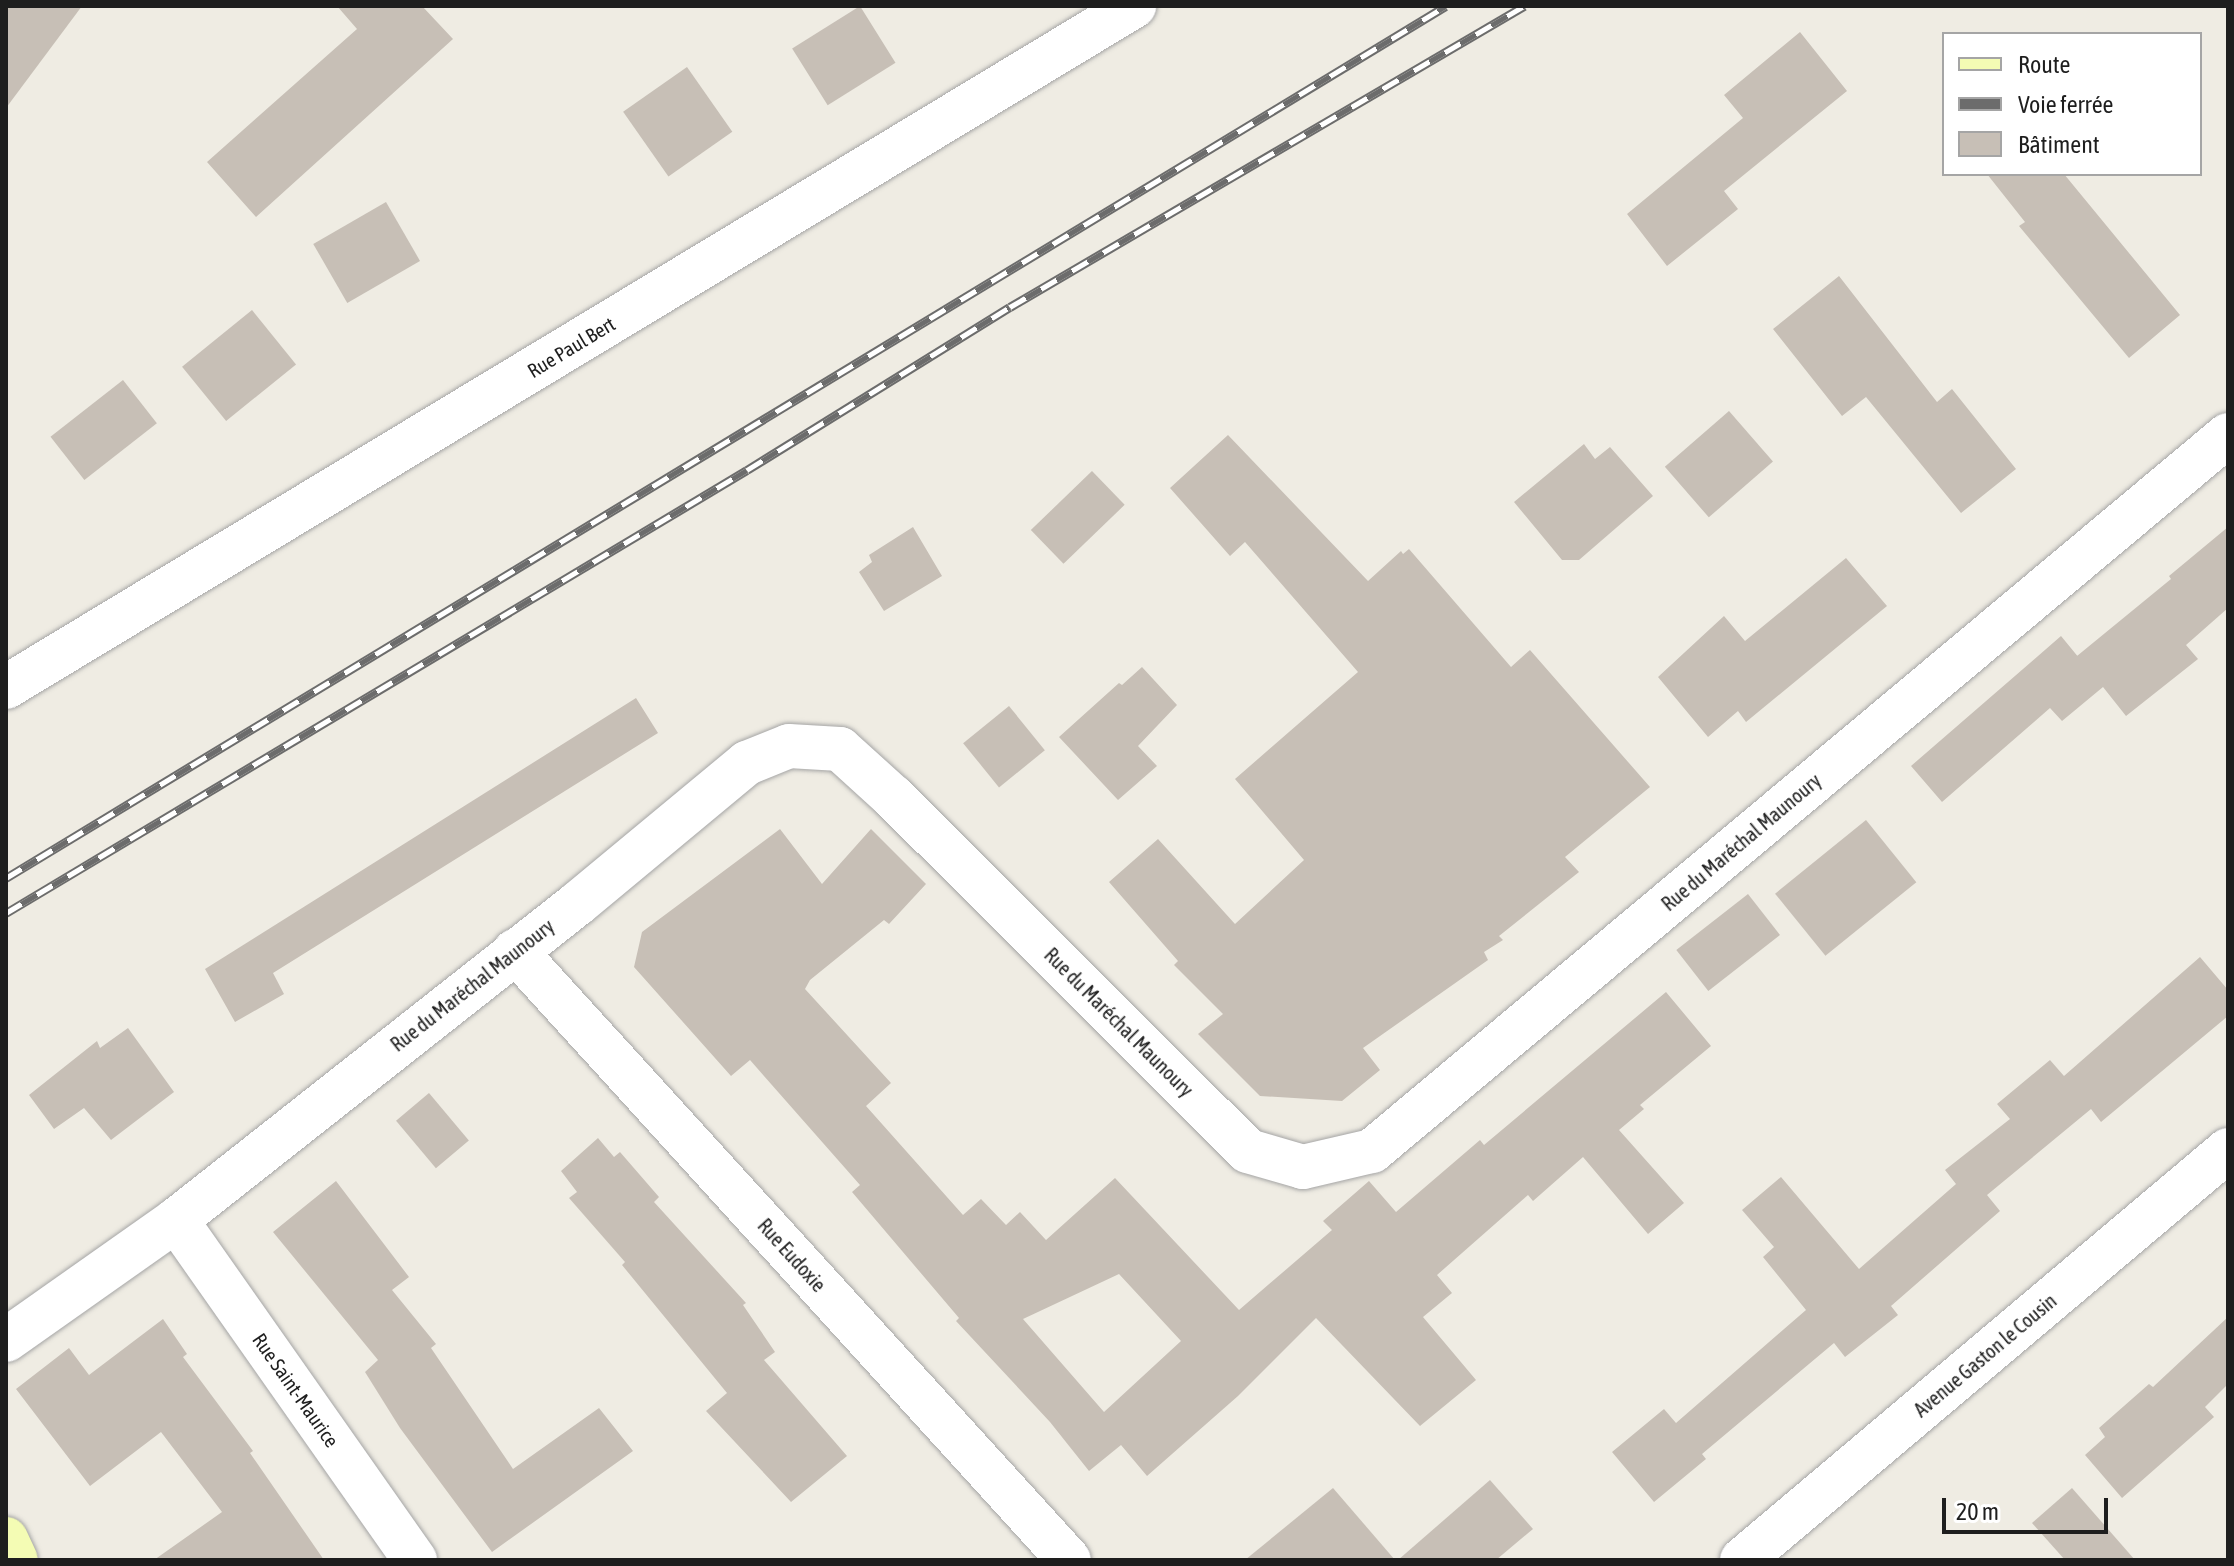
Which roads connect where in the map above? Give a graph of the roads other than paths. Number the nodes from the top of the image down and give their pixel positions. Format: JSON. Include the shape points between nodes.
{"nodes":[{"id":1,"x":1134,"y":6,"type":"edge"},
{"id":2,"x":2228,"y":435,"type":"edge"},
{"id":3,"x":6,"y":687,"type":"edge"},
{"id":4,"x":515,"y":951,"type":"junction"},
{"id":5,"x":2228,"y":1150,"type":"edge"},
{"id":6,"x":176,"y":1220,"type":"junction"},
{"id":7,"x":6,"y":1340,"type":"edge"},
{"id":8,"x":6,"y":1539,"type":"edge"},
{"id":9,"x":16,"y":1560,"type":"edge"},
{"id":10,"x":415,"y":1560,"type":"edge"},
{"id":11,"x":1069,"y":1560,"type":"edge"},
{"id":12,"x":1742,"y":1560,"type":"edge"}],
"edges":[{"from":1,"to":3,"type":"street","name":"Rue Paul Bert"},
{"from":2,"to":4,"type":"street","name":"Rue du Maréchal Maunoury","via":[[1372,1151],[1303,1167],[1248,1151],[840,749],[789,746],[747,763]]},
{"from":4,"to":6,"type":"street","name":"Rue du Maréchal Maunoury"},
{"from":4,"to":11,"type":"street","name":"Rue Eudoxie"},
{"from":5,"to":12,"type":"street","name":"Avenue Gaston le Cousin"},
{"from":6,"to":7,"type":"street","name":"Rue du Maréchal Maunoury"},
{"from":6,"to":10,"type":"street","name":"Rue Saint-Maurice"},
{"from":8,"to":9,"type":"street"}]}
